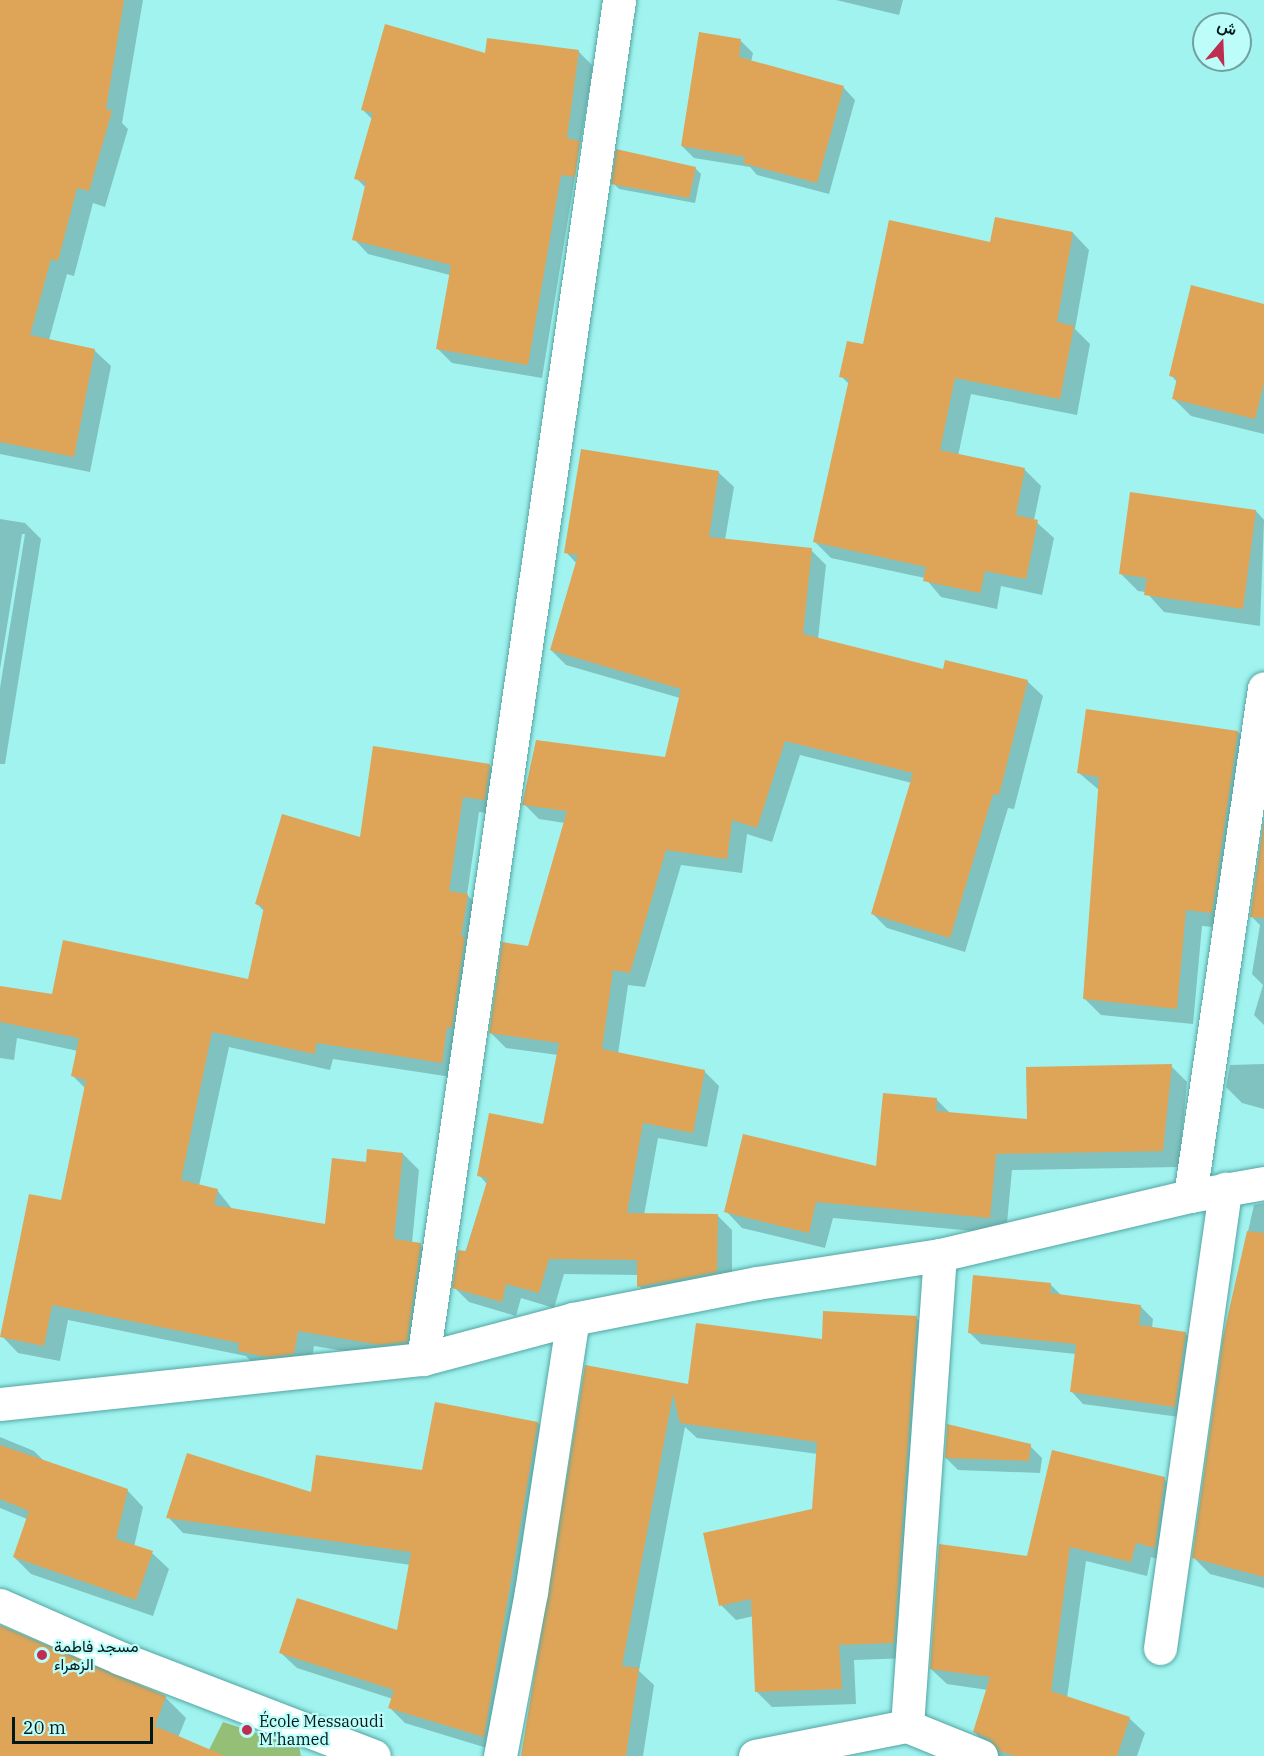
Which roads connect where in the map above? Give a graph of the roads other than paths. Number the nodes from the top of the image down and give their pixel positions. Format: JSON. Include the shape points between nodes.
{"nodes":[{"id":1,"x":619,"y":0,"type":"edge"},
{"id":2,"x":1264,"y":688,"type":"edge"},
{"id":3,"x":1264,"y":1183,"type":"edge"},
{"id":4,"x":1225,"y":1189,"type":"junction"},
{"id":5,"x":1190,"y":1196,"type":"junction"},
{"id":6,"x":940,"y":1255,"type":"junction"},
{"id":7,"x":573,"y":1319,"type":"junction"},
{"id":8,"x":423,"y":1359,"type":"junction"},
{"id":9,"x":0,"y":1404,"type":"edge"},
{"id":10,"x":0,"y":1605,"type":"edge"},
{"id":11,"x":1160,"y":1648,"type":"dead end"},
{"id":12,"x":907,"y":1726,"type":"junction"},
{"id":13,"x":374,"y":1756,"type":"edge"},
{"id":14,"x":500,"y":1756,"type":"edge"},
{"id":15,"x":755,"y":1756,"type":"edge"},
{"id":16,"x":981,"y":1756,"type":"edge"}],
"edges":[{"from":1,"to":8,"type":"street"},
{"from":2,"to":5,"type":"street"},
{"from":3,"to":4,"type":"street"},
{"from":4,"to":5,"type":"street"},
{"from":4,"to":11,"type":"street"},
{"from":5,"to":6,"type":"street"},
{"from":6,"to":7,"type":"street","via":[[758,1283]]},
{"from":6,"to":12,"type":"street"},
{"from":7,"to":8,"type":"street"},
{"from":7,"to":14,"type":"street","via":[[531,1592]]},
{"from":8,"to":9,"type":"street"},
{"from":10,"to":13,"type":"street","via":[[120,1658]]},
{"from":12,"to":15,"type":"street"},
{"from":12,"to":16,"type":"street"}]}
